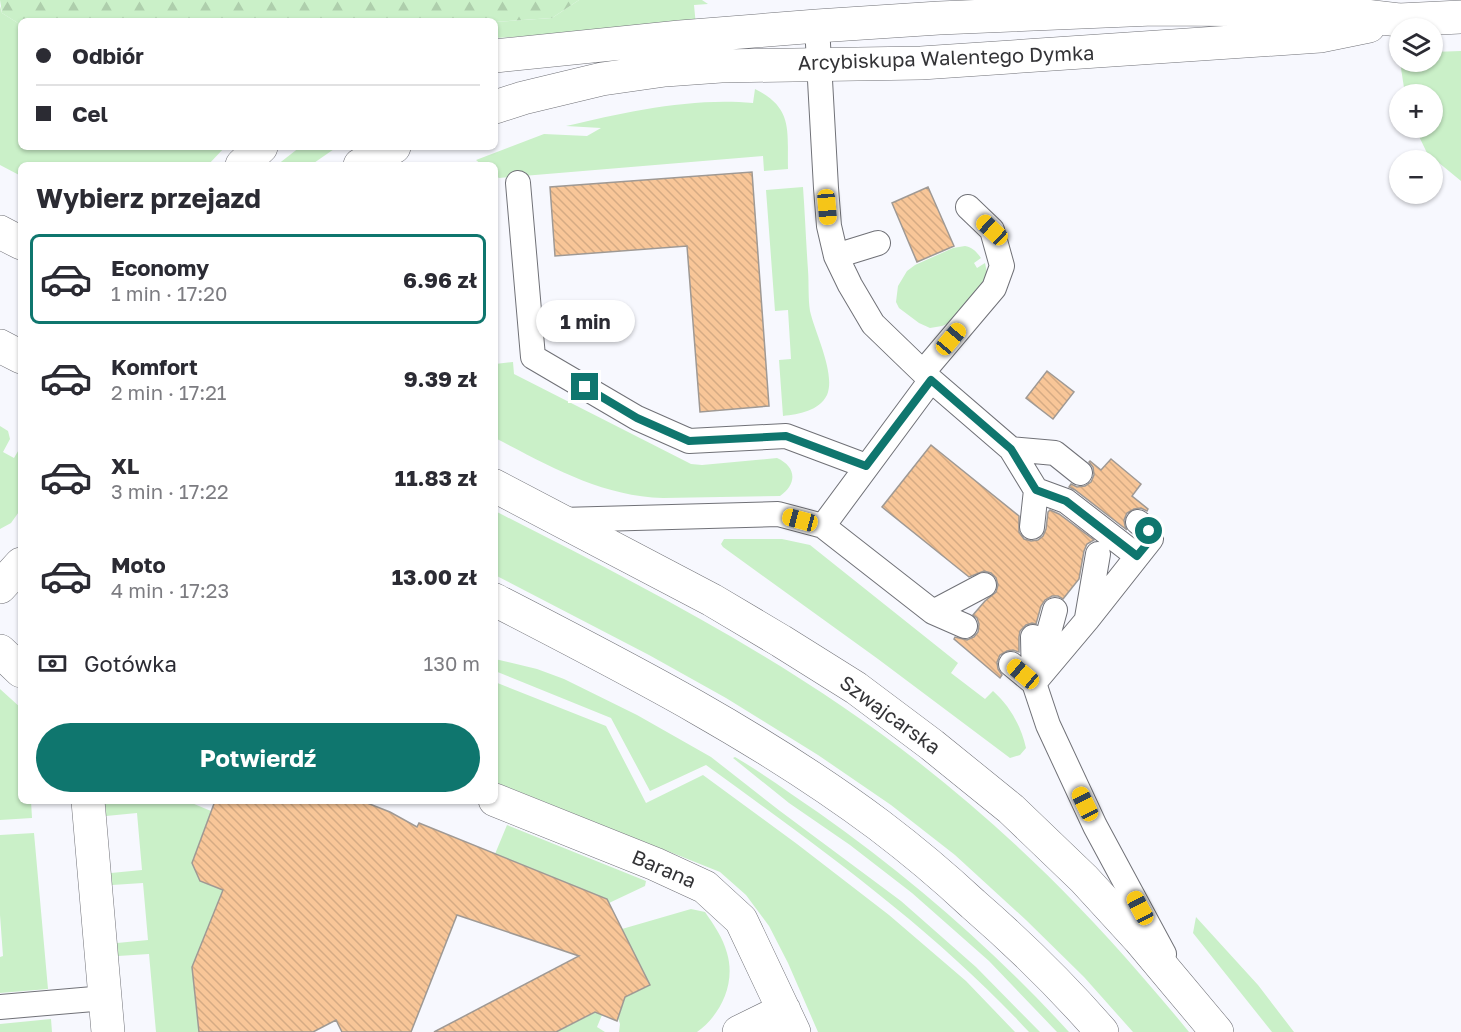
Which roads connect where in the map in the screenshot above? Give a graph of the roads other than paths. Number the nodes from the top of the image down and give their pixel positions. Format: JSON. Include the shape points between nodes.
{"nodes":[{"id":1,"x":1461,"y":17,"type":"edge"},
{"id":2,"x":1441,"y":18,"type":"edge"},
{"id":3,"x":1389,"y":19,"type":"edge"},
{"id":4,"x":1389,"y":22,"type":"edge"},
{"id":5,"x":817,"y":26,"type":"junction"},
{"id":6,"x":498,"y":56,"type":"edge"},
{"id":7,"x":819,"y":64,"type":"junction"},
{"id":8,"x":498,"y":106,"type":"edge"},
{"id":9,"x":258,"y":150,"type":"edge"},
{"id":10,"x":388,"y":150,"type":"edge"},
{"id":11,"x":245,"y":162,"type":"edge"},
{"id":12,"x":366,"y":162,"type":"edge"},
{"id":13,"x":518,"y":183,"type":"dead end"},
{"id":14,"x":968,"y":207,"type":"dead end"},
{"id":15,"x":0,"y":232,"type":"edge"},
{"id":16,"x":18,"y":241,"type":"edge"},
{"id":17,"x":878,"y":243,"type":"dead end"},
{"id":18,"x":836,"y":256,"type":"junction"},
{"id":19,"x":0,"y":346,"type":"edge"},
{"id":20,"x":18,"y":355,"type":"edge"},
{"id":21,"x":927,"y":376,"type":"junction"},
{"id":22,"x":1011,"y":449,"type":"junction"},
{"id":23,"x":866,"y":466,"type":"junction"},
{"id":24,"x":1080,"y":473,"type":"dead end"},
{"id":25,"x":498,"y":488,"type":"edge"},
{"id":26,"x":1036,"y":490,"type":"junction"},
{"id":27,"x":561,"y":520,"type":"junction"},
{"id":28,"x":1042,"y":522,"type":"dead end"},
{"id":29,"x":1138,"y":522,"type":"dead end"},
{"id":30,"x":823,"y":526,"type":"junction"},
{"id":31,"x":1098,"y":554,"type":"dead end"},
{"id":32,"x":1137,"y":556,"type":"junction"},
{"id":33,"x":18,"y":567,"type":"edge"},
{"id":34,"x":1077,"y":582,"type":"dead end"},
{"id":35,"x":0,"y":586,"type":"edge"},
{"id":36,"x":985,"y":592,"type":"dead end"},
{"id":37,"x":498,"y":602,"type":"edge"},
{"id":38,"x":1055,"y":610,"type":"dead end"},
{"id":39,"x":933,"y":612,"type":"junction"},
{"id":40,"x":1087,"y":620,"type":"junction"},
{"id":41,"x":964,"y":626,"type":"dead end"},
{"id":42,"x":1033,"y":637,"type":"dead end"},
{"id":43,"x":0,"y":651,"type":"edge"},
{"id":44,"x":1011,"y":664,"type":"dead end"},
{"id":45,"x":18,"y":668,"type":"edge"},
{"id":46,"x":1034,"y":683,"type":"junction"},
{"id":47,"x":498,"y":801,"type":"edge"},
{"id":48,"x":88,"y":804,"type":"edge"},
{"id":49,"x":1184,"y":991,"type":"junction"},
{"id":50,"x":105,"y":998,"type":"junction"},
{"id":51,"x":0,"y":1007,"type":"edge"},
{"id":52,"x":789,"y":1021,"type":"edge"},
{"id":53,"x":108,"y":1032,"type":"edge"},
{"id":54,"x":739,"y":1032,"type":"edge"},
{"id":55,"x":1102,"y":1032,"type":"edge"},
{"id":56,"x":1217,"y":1032,"type":"edge"}],
"edges":[{"from":1,"to":2,"type":"street","name":"Arcybiskupa Walentego Dymka"},
{"from":3,"to":5,"type":"street","name":"Arcybiskupa Walentego Dymka","via":[[1316,10],[1153,9]]},
{"from":4,"to":7,"type":"street","name":"Arcybiskupa Walentego Dymka","via":[[1320,36],[921,63]]},
{"from":5,"to":6,"type":"street","name":"Arcybiskupa Walentego Dymka"},
{"from":5,"to":7,"type":"lane"},
{"from":7,"to":8,"type":"street","name":"Arcybiskupa Walentego Dymka","via":[[664,70],[602,79]]},
{"from":7,"to":18,"type":"lane","via":[[827,207]]},
{"from":9,"to":11,"type":"street"},
{"from":10,"to":12,"type":"street"},
{"from":13,"to":23,"type":"lane","via":[[532,357],[637,418],[689,441],[786,436]]},
{"from":14,"to":21,"type":"lane","via":[[992,230],[1002,266],[994,288]]},
{"from":15,"to":16,"type":"street"},
{"from":17,"to":18,"type":"lane"},
{"from":18,"to":21,"type":"lane","via":[[873,324]]},
{"from":19,"to":20,"type":"street"},
{"from":21,"to":22,"type":"lane"},
{"from":21,"to":23,"type":"lane"},
{"from":22,"to":24,"type":"lane","via":[[1055,453]]},
{"from":22,"to":26,"type":"lane"},
{"from":23,"to":30,"type":"lane"},
{"from":25,"to":27,"type":"street","name":"Szwajcarska"},
{"from":26,"to":28,"type":"lane"},
{"from":26,"to":32,"type":"lane","via":[[1066,501]]},
{"from":27,"to":30,"type":"lane","via":[[778,514]]},
{"from":27,"to":49,"type":"street","name":"Szwajcarska","via":[[781,641],[856,688],[932,745],[1011,809],[1084,879]]},
{"from":29,"to":32,"type":"lane","via":[[1149,531],[1151,539]]},
{"from":30,"to":39,"type":"lane"},
{"from":31,"to":40,"type":"lane"},
{"from":32,"to":40,"type":"lane"},
{"from":33,"to":35,"type":"street"},
{"from":34,"to":40,"type":"lane"},
{"from":36,"to":39,"type":"lane"},
{"from":37,"to":55,"type":"street","via":[[616,662],[736,731],[879,825],[1009,936]]},
{"from":38,"to":46,"type":"lane"},
{"from":39,"to":41,"type":"lane"},
{"from":40,"to":46,"type":"lane"},
{"from":42,"to":46,"type":"lane"},
{"from":43,"to":45,"type":"street"},
{"from":44,"to":46,"type":"lane"},
{"from":46,"to":49,"type":"lane","via":[[1048,725],[1095,826]]},
{"from":47,"to":52,"type":"street","name":"Barana","via":[[705,886],[741,920]]},
{"from":48,"to":50,"type":"street"},
{"from":49,"to":56,"type":"street","name":"Szwajcarska"},
{"from":50,"to":51,"type":"lane"},
{"from":50,"to":53,"type":"street"},
{"from":52,"to":54,"type":"street"}]}
